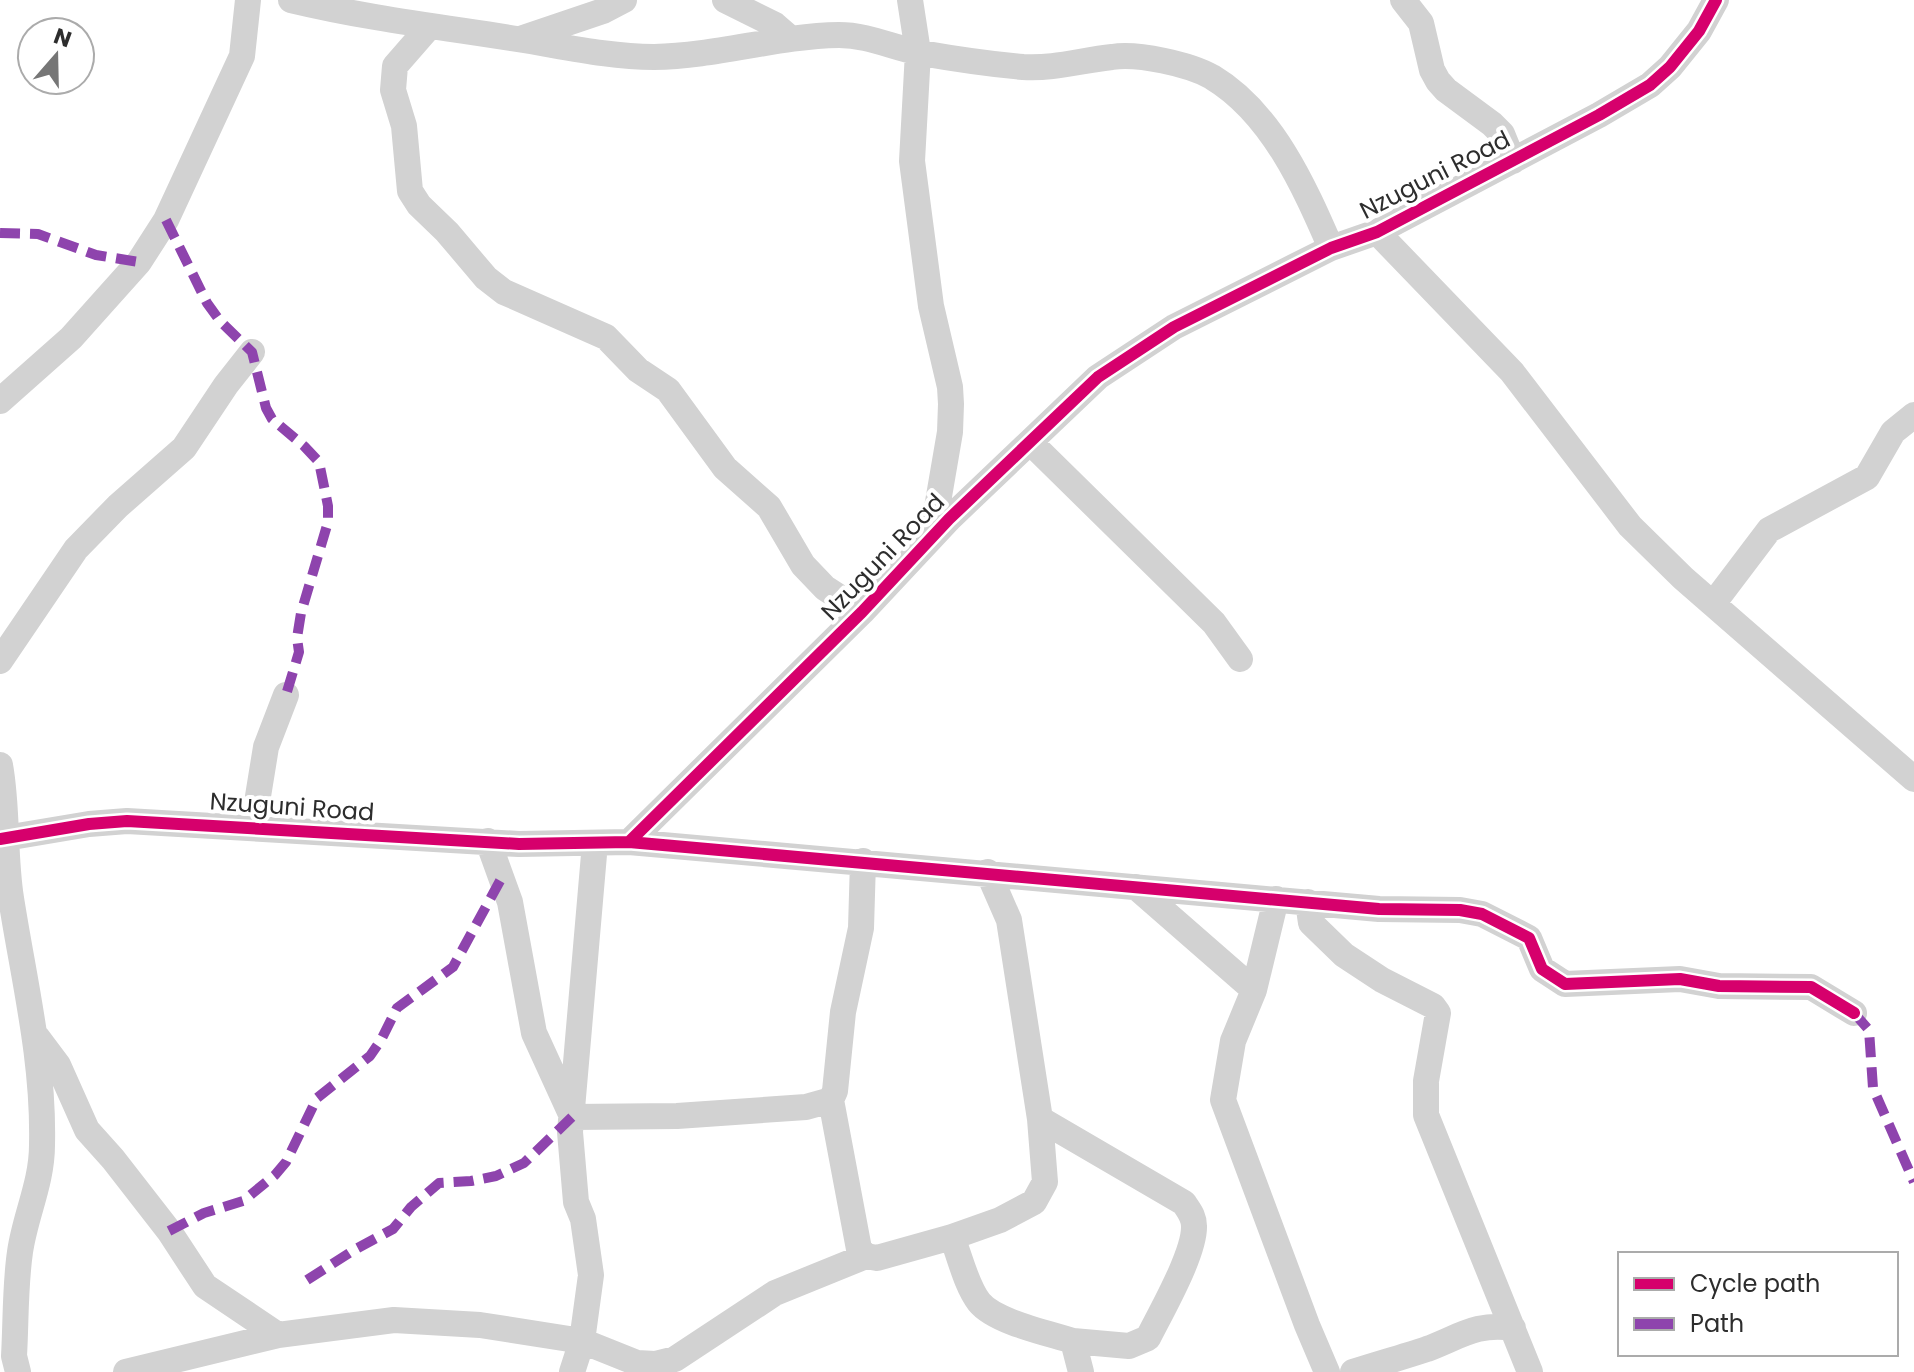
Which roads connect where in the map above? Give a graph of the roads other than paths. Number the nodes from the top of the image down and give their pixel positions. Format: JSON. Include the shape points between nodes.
{"nodes":[{"id":1,"x":248,"y":0,"type":"edge"},
{"id":2,"x":291,"y":0,"type":"edge"},
{"id":3,"x":624,"y":0,"type":"edge"},
{"id":4,"x":725,"y":0,"type":"edge"},
{"id":5,"x":910,"y":0,"type":"edge"},
{"id":6,"x":1403,"y":0,"type":"edge"},
{"id":7,"x":1716,"y":0,"type":"edge"},
{"id":8,"x":429,"y":27,"type":"junction"},
{"id":9,"x":790,"y":38,"type":"junction"},
{"id":10,"x":520,"y":39,"type":"junction"},
{"id":11,"x":918,"y":52,"type":"junction"},
{"id":12,"x":1513,"y":161,"type":"junction"},
{"id":13,"x":1377,"y":232,"type":"junction"},
{"id":14,"x":1331,"y":248,"type":"junction"},
{"id":15,"x":252,"y":352,"type":"dead end"},
{"id":16,"x":0,"y":401,"type":"edge"},
{"id":17,"x":1914,"y":415,"type":"edge"},
{"id":18,"x":1030,"y":442,"type":"junction"},
{"id":19,"x":932,"y":537,"type":"junction"},
{"id":20,"x":1713,"y":604,"type":"junction"},
{"id":21,"x":862,"y":612,"type":"junction"},
{"id":22,"x":1240,"y":659,"type":"dead end"},
{"id":23,"x":0,"y":661,"type":"edge"},
{"id":24,"x":286,"y":695,"type":"dead end"},
{"id":25,"x":0,"y":765,"type":"edge"},
{"id":26,"x":1914,"y":779,"type":"edge"},
{"id":27,"x":253,"y":827,"type":"junction"},
{"id":28,"x":2,"y":838,"type":"edge"},
{"id":29,"x":488,"y":841,"type":"junction"},
{"id":30,"x":629,"y":842,"type":"junction"},
{"id":31,"x":595,"y":843,"type":"junction"},
{"id":32,"x":863,"y":861,"type":"junction"},
{"id":33,"x":988,"y":872,"type":"junction"},
{"id":34,"x":1136,"y":887,"type":"junction"},
{"id":35,"x":1276,"y":899,"type":"junction"},
{"id":36,"x":1308,"y":902,"type":"junction"},
{"id":37,"x":1254,"y":990,"type":"junction"},
{"id":38,"x":1854,"y":1013,"type":"dead end"},
{"id":39,"x":37,"y":1037,"type":"junction"},
{"id":40,"x":831,"y":1100,"type":"junction"},
{"id":41,"x":572,"y":1117,"type":"junction"},
{"id":42,"x":1040,"y":1119,"type":"junction"},
{"id":43,"x":952,"y":1237,"type":"junction"},
{"id":44,"x":866,"y":1256,"type":"junction"},
{"id":45,"x":1513,"y":1328,"type":"junction"},
{"id":46,"x":278,"y":1335,"type":"junction"},
{"id":47,"x":582,"y":1341,"type":"junction"},
{"id":48,"x":1073,"y":1341,"type":"junction"},
{"id":49,"x":18,"y":1372,"type":"edge"},
{"id":50,"x":126,"y":1372,"type":"edge"},
{"id":51,"x":572,"y":1372,"type":"edge"},
{"id":52,"x":1081,"y":1372,"type":"edge"},
{"id":53,"x":1327,"y":1372,"type":"edge"},
{"id":54,"x":1353,"y":1372,"type":"edge"},
{"id":55,"x":1530,"y":1372,"type":"edge"}],
"edges":[{"from":1,"to":16,"type":"street","via":[[242,56],[166,220],[139,262],[71,338]]},
{"from":2,"to":8,"type":"street"},
{"from":3,"to":10,"type":"street"},
{"from":4,"to":9,"type":"street"},
{"from":5,"to":11,"type":"street"},
{"from":6,"to":12,"type":"street","via":[[1421,23],[1438,81],[1502,134]]},
{"from":7,"to":12,"type":"street","name":"Nzuguni Road","via":[[1699,31],[1650,85]]},
{"from":8,"to":10,"type":"street"},
{"from":8,"to":21,"type":"street","via":[[393,72],[413,198],[504,292],[606,337],[638,370],[668,390],[725,468],[769,507],[803,565],[825,588]]},
{"from":9,"to":10,"type":"street","via":[[735,50],[652,57]]},
{"from":9,"to":11,"type":"street","via":[[865,37]]},
{"from":11,"to":14,"type":"street","via":[[1026,67],[1131,56],[1193,68],[1227,88],[1270,130]]},
{"from":11,"to":19,"type":"street","via":[[912,161],[931,306],[951,404]]},
{"from":12,"to":13,"type":"street","name":"Nzuguni Road"},
{"from":13,"to":14,"type":"street","name":"Nzuguni Road"},
{"from":13,"to":20,"type":"street","via":[[1512,372],[1630,526]]},
{"from":14,"to":18,"type":"street","name":"Nzuguni Road","via":[[1147,344],[1098,377]]},
{"from":15,"to":23,"type":"street","via":[[184,448],[76,549]]},
{"from":17,"to":20,"type":"street","via":[[1893,432],[1867,477],[1769,530]]},
{"from":18,"to":19,"type":"street","name":"Nzuguni Road"},
{"from":18,"to":22,"type":"street","via":[[1214,623]]},
{"from":19,"to":21,"type":"street","name":"Nzuguni Road"},
{"from":20,"to":26,"type":"street"},
{"from":21,"to":30,"type":"street","name":"Nzuguni Road"},
{"from":24,"to":27,"type":"street","via":[[266,747]]},
{"from":25,"to":28,"type":"street","via":[[6,801]]},
{"from":27,"to":28,"type":"street","name":"Nzuguni Road","via":[[127,821]]},
{"from":27,"to":29,"type":"street","name":"Nzuguni Road"},
{"from":28,"to":39,"type":"street"},
{"from":29,"to":31,"type":"street","name":"Nzuguni Road"},
{"from":29,"to":41,"type":"street","via":[[510,902],[534,1033]]},
{"from":30,"to":31,"type":"street","name":"Nzuguni Road"},
{"from":30,"to":32,"type":"street"},
{"from":31,"to":41,"type":"street"},
{"from":32,"to":33,"type":"street"},
{"from":32,"to":40,"type":"street","via":[[861,928]]},
{"from":33,"to":34,"type":"street"},
{"from":33,"to":42,"type":"street","via":[[1009,920]]},
{"from":34,"to":35,"type":"street"},
{"from":34,"to":37,"type":"street"},
{"from":35,"to":36,"type":"street"},
{"from":35,"to":37,"type":"street"},
{"from":36,"to":38,"type":"street","via":[[1482,914],[1529,938],[1542,969],[1565,984],[1680,979],[1719,986],[1811,987]]},
{"from":36,"to":45,"type":"street","via":[[1311,923],[1344,955],[1438,1013],[1426,1115]]},
{"from":37,"to":53,"type":"street","via":[[1233,1041],[1223,1100]]},
{"from":39,"to":46,"type":"street","via":[[58,1065],[87,1130],[169,1231],[205,1286]]},
{"from":39,"to":49,"type":"street","via":[[41,1170],[20,1253],[14,1356]]},
{"from":40,"to":41,"type":"street","via":[[806,1107],[677,1116]]},
{"from":40,"to":44,"type":"street","via":[[859,1249]]},
{"from":41,"to":47,"type":"street","via":[[576,1202],[591,1275]]},
{"from":42,"to":43,"type":"street","via":[[1045,1182],[1034,1202]]},
{"from":42,"to":48,"type":"street","via":[[1184,1203],[1195,1223],[1178,1277],[1148,1338],[1129,1346]]},
{"from":43,"to":44,"type":"street","via":[[877,1258]]},
{"from":43,"to":48,"type":"street","via":[[977,1300],[987,1310]]},
{"from":44,"to":47,"type":"street","via":[[775,1293],[675,1359],[637,1363]]},
{"from":45,"to":54,"type":"street","via":[[1480,1327]]},
{"from":45,"to":55,"type":"street"},
{"from":46,"to":47,"type":"street","via":[[394,1320],[480,1325]]},
{"from":46,"to":50,"type":"street"},
{"from":47,"to":51,"type":"street"},
{"from":48,"to":52,"type":"street"}]}
